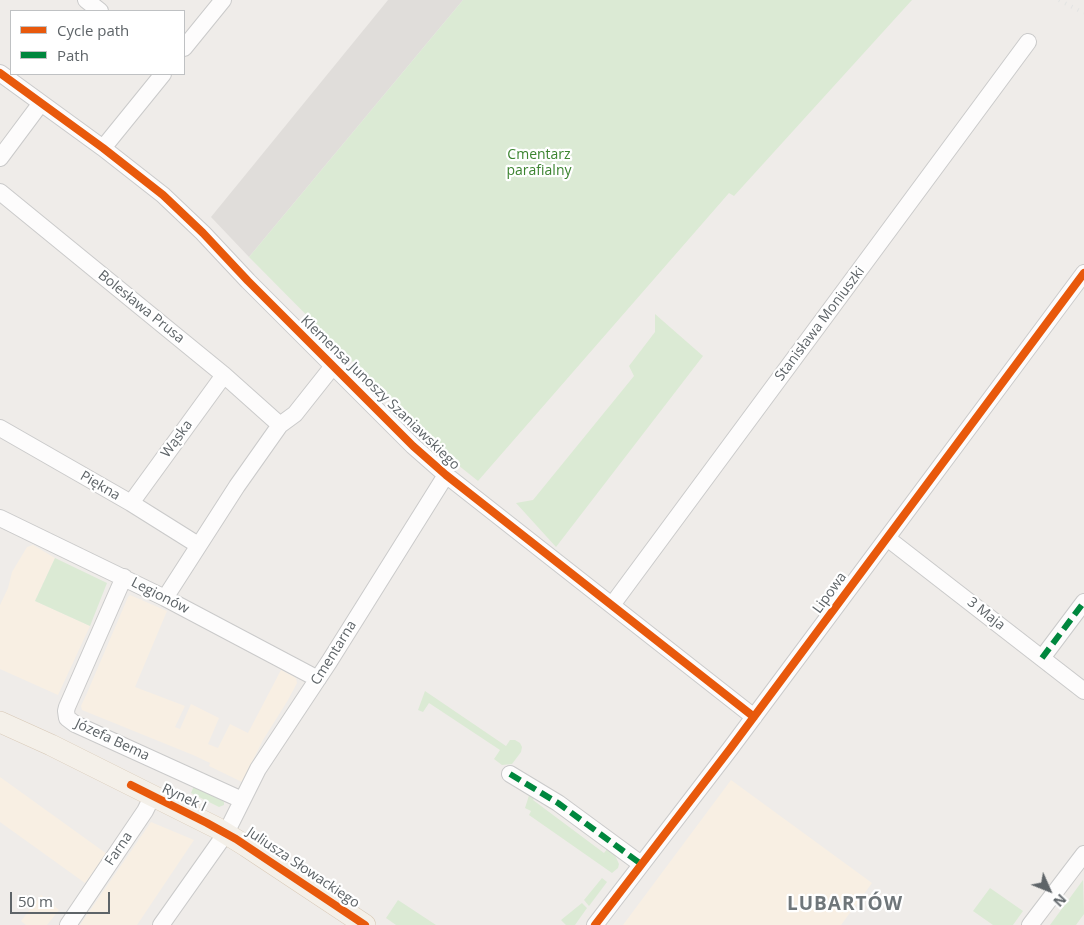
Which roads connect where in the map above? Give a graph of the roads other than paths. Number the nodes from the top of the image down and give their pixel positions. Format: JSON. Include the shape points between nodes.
{"nodes":[{"id":1,"x":86,"y":0,"type":"edge"},
{"id":2,"x":223,"y":0,"type":"edge"},
{"id":3,"x":99,"y":10,"type":"edge"},
{"id":4,"x":1028,"y":42,"type":"dead end"},
{"id":5,"x":185,"y":47,"type":"edge"},
{"id":6,"x":0,"y":73,"type":"edge"},
{"id":7,"x":162,"y":75,"type":"edge"},
{"id":8,"x":41,"y":104,"type":"junction"},
{"id":9,"x":104,"y":148,"type":"junction"},
{"id":10,"x":0,"y":158,"type":"edge"},
{"id":11,"x":2,"y":197,"type":"edge"},
{"id":12,"x":1084,"y":274,"type":"edge"},
{"id":13,"x":332,"y":366,"type":"junction"},
{"id":14,"x":224,"y":375,"type":"junction"},
{"id":15,"x":280,"y":425,"type":"junction"},
{"id":16,"x":0,"y":428,"type":"edge"},
{"id":17,"x":446,"y":476,"type":"junction"},
{"id":18,"x":131,"y":504,"type":"junction"},
{"id":19,"x":1,"y":522,"type":"edge"},
{"id":20,"x":886,"y":538,"type":"junction"},
{"id":21,"x":198,"y":545,"type":"junction"},
{"id":22,"x":124,"y":577,"type":"junction"},
{"id":23,"x":165,"y":598,"type":"junction"},
{"id":24,"x":1084,"y":602,"type":"edge"},
{"id":25,"x":612,"y":605,"type":"junction"},
{"id":26,"x":1042,"y":658,"type":"junction"},
{"id":27,"x":318,"y":679,"type":"junction"},
{"id":28,"x":1084,"y":691,"type":"edge"},
{"id":29,"x":754,"y":717,"type":"junction"},
{"id":30,"x":0,"y":722,"type":"edge"},
{"id":31,"x":510,"y":774,"type":"dead end"},
{"id":32,"x":152,"y":797,"type":"junction"},
{"id":33,"x":242,"y":800,"type":"junction"},
{"id":34,"x":226,"y":833,"type":"junction"},
{"id":35,"x":1084,"y":854,"type":"edge"},
{"id":36,"x":641,"y":864,"type":"junction"},
{"id":37,"x":68,"y":925,"type":"edge"},
{"id":38,"x":161,"y":925,"type":"edge"},
{"id":39,"x":365,"y":925,"type":"edge"},
{"id":40,"x":594,"y":925,"type":"edge"},
{"id":41,"x":1030,"y":925,"type":"edge"}],
"edges":[{"from":1,"to":3,"type":"street"},
{"from":2,"to":5,"type":"street"},
{"from":4,"to":25,"type":"street","name":"Stanisława Moniuszki"},
{"from":6,"to":8,"type":"street","name":"Klemensa Junoszy Szaniawskiego"},
{"from":7,"to":9,"type":"street"},
{"from":8,"to":9,"type":"street","name":"Klemensa Junoszy Szaniawskiego"},
{"from":8,"to":10,"type":"street"},
{"from":9,"to":13,"type":"street","name":"Klemensa Junoszy Szaniawskiego","via":[[190,220]]},
{"from":11,"to":14,"type":"street","name":"Bolesława Prusa"},
{"from":12,"to":20,"type":"street","name":"Lipowa"},
{"from":13,"to":15,"type":"street","via":[[295,414]]},
{"from":13,"to":17,"type":"street","name":"Klemensa Junoszy Szaniawskiego"},
{"from":14,"to":15,"type":"street","name":"Bolesława Prusa"},
{"from":14,"to":18,"type":"street","name":"Wąska"},
{"from":15,"to":21,"type":"street"},
{"from":16,"to":18,"type":"street","name":"Piękna"},
{"from":17,"to":25,"type":"street","name":"Klemensa Junoszy Szaniawskiego"},
{"from":17,"to":27,"type":"street","name":"Cmentarna"},
{"from":18,"to":21,"type":"street","name":"Piękna"},
{"from":19,"to":22,"type":"street","name":"Legionów"},
{"from":20,"to":26,"type":"street","name":"3 Maja"},
{"from":20,"to":29,"type":"street","name":"Lipowa"},
{"from":21,"to":23,"type":"street"},
{"from":22,"to":23,"type":"street","name":"Legionów"},
{"from":22,"to":33,"type":"street","name":"Józefa Bema","via":[[67,707],[67,718]]},
{"from":23,"to":27,"type":"street","name":"Legionów"},
{"from":24,"to":26,"type":"street"},
{"from":25,"to":29,"type":"street","name":"Klemensa Junoszy Szaniawskiego"},
{"from":26,"to":28,"type":"street","name":"3 Maja"},
{"from":27,"to":33,"type":"street","name":"Cmentarna","via":[[262,762]]},
{"from":29,"to":36,"type":"street","name":"Lipowa"},
{"from":30,"to":32,"type":"main road","name":"Rynek I"},
{"from":31,"to":36,"type":"street","via":[[558,803]]},
{"from":32,"to":34,"type":"main road","name":"Rynek I"},
{"from":32,"to":37,"type":"street","name":"Farna"},
{"from":33,"to":34,"type":"street","name":"Cmentarna"},
{"from":34,"to":38,"type":"street","name":"Cmentarna"},
{"from":34,"to":39,"type":"main road","name":"Juliusza Słowackiego"},
{"from":35,"to":41,"type":"street"},
{"from":36,"to":40,"type":"street","name":"Lipowa"}]}
